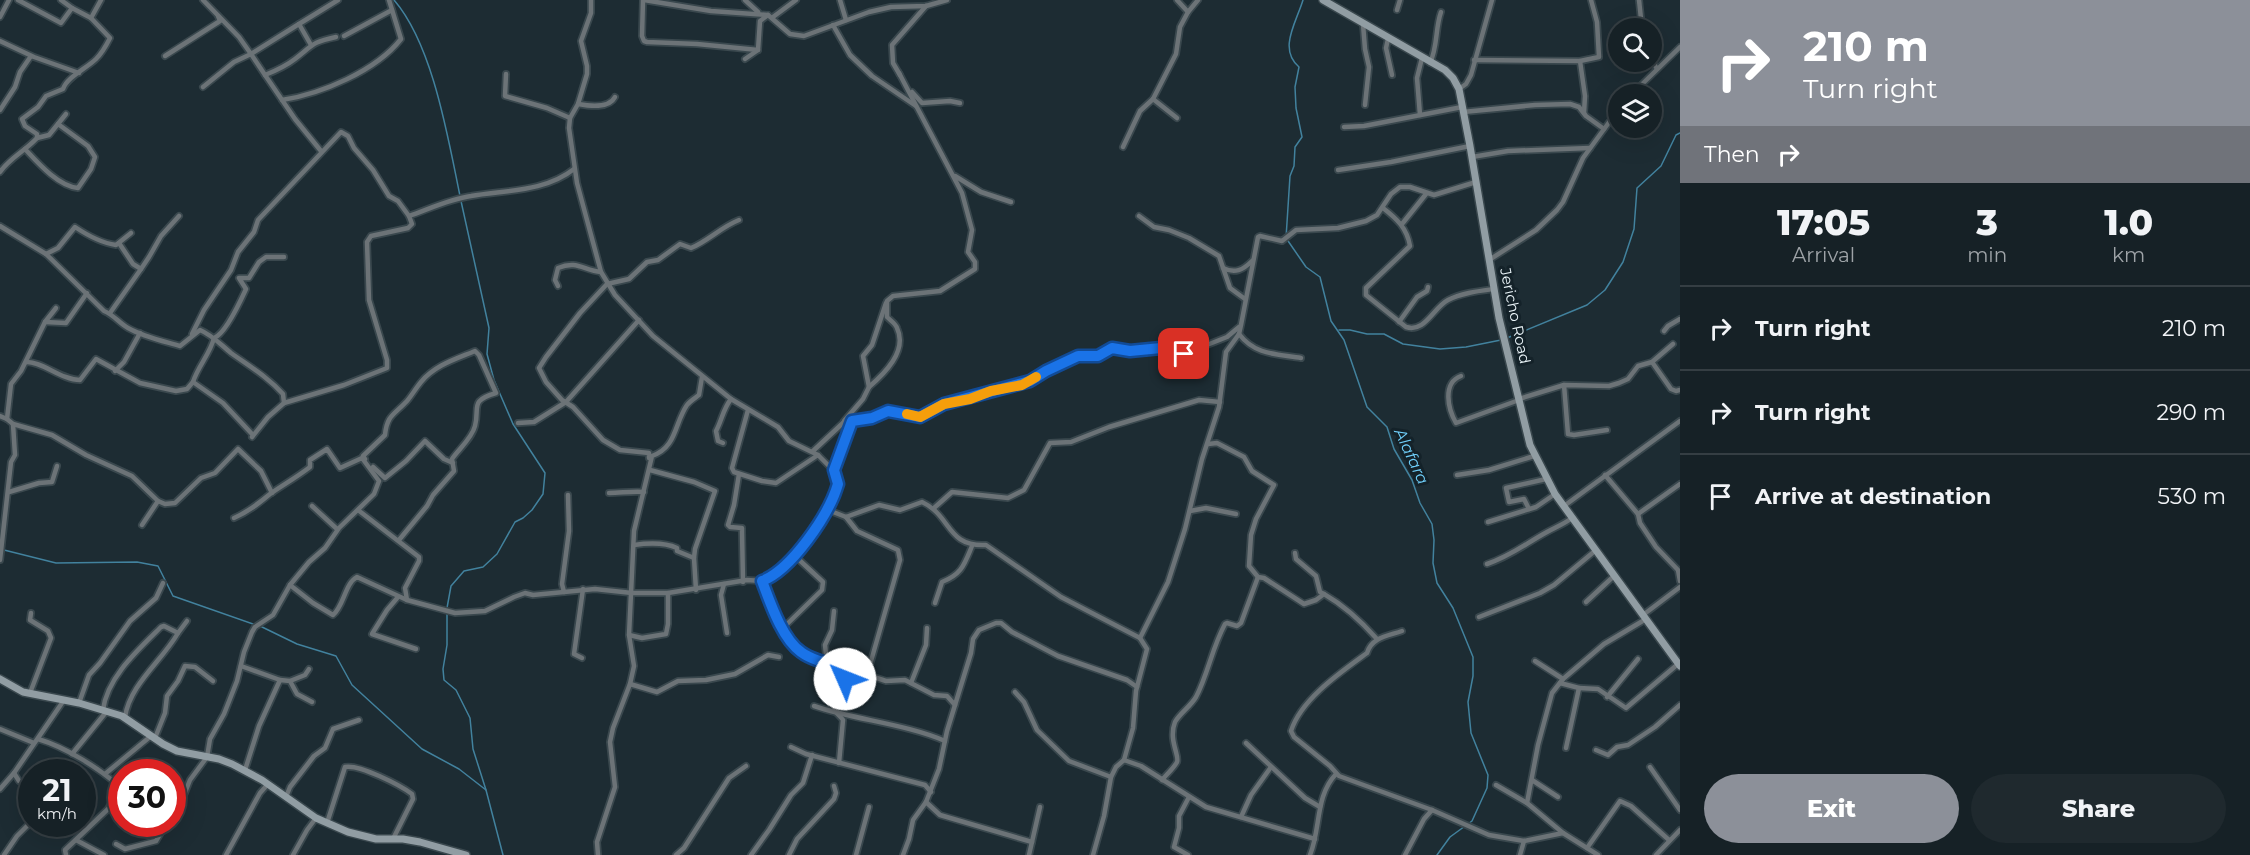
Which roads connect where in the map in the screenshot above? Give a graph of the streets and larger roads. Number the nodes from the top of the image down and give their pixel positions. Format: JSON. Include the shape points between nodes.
{"nodes":[{"id":1,"x":9,"y":0,"type":"edge"},
{"id":2,"x":18,"y":0,"type":"edge"},
{"id":3,"x":61,"y":0,"type":"edge"},
{"id":4,"x":101,"y":0,"type":"edge"},
{"id":5,"x":203,"y":0,"type":"edge"},
{"id":6,"x":338,"y":0,"type":"edge"},
{"id":7,"x":389,"y":0,"type":"edge"},
{"id":8,"x":591,"y":0,"type":"edge"},
{"id":9,"x":644,"y":0,"type":"edge"},
{"id":10,"x":745,"y":0,"type":"edge"},
{"id":11,"x":796,"y":0,"type":"edge"},
{"id":12,"x":840,"y":0,"type":"edge"},
{"id":13,"x":889,"y":0,"type":"edge"},
{"id":14,"x":947,"y":0,"type":"edge"},
{"id":15,"x":1177,"y":0,"type":"edge"},
{"id":16,"x":1198,"y":0,"type":"edge"},
{"id":17,"x":1323,"y":0,"type":"edge"},
{"id":18,"x":1400,"y":0,"type":"edge"},
{"id":19,"x":1492,"y":0,"type":"edge"},
{"id":20,"x":1591,"y":0,"type":"edge"},
{"id":21,"x":1639,"y":0,"type":"edge"},
{"id":22,"x":926,"y":6,"type":"junction"},
{"id":23,"x":891,"y":7,"type":"junction"},
{"id":24,"x":72,"y":8,"type":"junction"},
{"id":25,"x":392,"y":10,"type":"junction"},
{"id":26,"x":1397,"y":10,"type":"dead end"},
{"id":27,"x":215,"y":11,"type":"junction"},
{"id":28,"x":1188,"y":12,"type":"junction"},
{"id":29,"x":1441,"y":12,"type":"dead end"},
{"id":30,"x":760,"y":13,"type":"junction"},
{"id":31,"x":770,"y":16,"type":"junction"},
{"id":32,"x":0,"y":17,"type":"edge"},
{"id":33,"x":91,"y":18,"type":"junction"},
{"id":34,"x":1641,"y":18,"type":"edge"},
{"id":35,"x":846,"y":20,"type":"junction"},
{"id":36,"x":299,"y":24,"type":"junction"},
{"id":37,"x":1363,"y":24,"type":"junction"},
{"id":38,"x":833,"y":25,"type":"junction"},
{"id":39,"x":344,"y":36,"type":"dead end"},
{"id":40,"x":336,"y":37,"type":"dead end"},
{"id":41,"x":1388,"y":39,"type":"junction"},
{"id":42,"x":0,"y":41,"type":"edge"},
{"id":43,"x":311,"y":45,"type":"junction"},
{"id":44,"x":1680,"y":47,"type":"edge"},
{"id":45,"x":758,"y":50,"type":"junction"},
{"id":46,"x":251,"y":54,"type":"junction"},
{"id":47,"x":31,"y":56,"type":"junction"},
{"id":48,"x":165,"y":56,"type":"dead end"},
{"id":49,"x":1422,"y":58,"type":"junction"},
{"id":50,"x":745,"y":59,"type":"dead end"},
{"id":51,"x":1474,"y":60,"type":"junction"},
{"id":52,"x":1580,"y":61,"type":"junction"},
{"id":53,"x":1430,"y":63,"type":"junction"},
{"id":54,"x":1662,"y":64,"type":"edge"},
{"id":55,"x":1654,"y":72,"type":"edge"},
{"id":56,"x":79,"y":73,"type":"junction"},
{"id":57,"x":899,"y":73,"type":"junction"},
{"id":58,"x":506,"y":74,"type":"dead end"},
{"id":59,"x":265,"y":75,"type":"junction"},
{"id":60,"x":1392,"y":75,"type":"dead end"},
{"id":61,"x":1642,"y":84,"type":"edge"},
{"id":62,"x":203,"y":87,"type":"dead end"},
{"id":63,"x":1458,"y":89,"type":"junction"},
{"id":64,"x":615,"y":98,"type":"dead end"},
{"id":65,"x":1153,"y":99,"type":"junction"},
{"id":66,"x":282,"y":100,"type":"junction"},
{"id":67,"x":960,"y":103,"type":"dead end"},
{"id":68,"x":578,"y":104,"type":"junction"},
{"id":69,"x":1365,"y":105,"type":"dead end"},
{"id":70,"x":918,"y":107,"type":"junction"},
{"id":71,"x":1463,"y":109,"type":"junction"},
{"id":72,"x":0,"y":110,"type":"edge"},
{"id":73,"x":1584,"y":113,"type":"junction"},
{"id":74,"x":66,"y":114,"type":"dead end"},
{"id":75,"x":1420,"y":115,"type":"junction"},
{"id":76,"x":570,"y":118,"type":"junction"},
{"id":77,"x":1177,"y":118,"type":"dead end"},
{"id":78,"x":58,"y":124,"type":"junction"},
{"id":79,"x":1608,"y":124,"type":"edge"},
{"id":80,"x":1344,"y":127,"type":"dead end"},
{"id":81,"x":1604,"y":129,"type":"junction"},
{"id":82,"x":37,"y":138,"type":"junction"},
{"id":83,"x":1470,"y":146,"type":"junction"},
{"id":84,"x":1123,"y":147,"type":"dead end"},
{"id":85,"x":1590,"y":148,"type":"junction"},
{"id":86,"x":25,"y":149,"type":"junction"},
{"id":87,"x":321,"y":151,"type":"junction"},
{"id":88,"x":1472,"y":157,"type":"junction"},
{"id":89,"x":574,"y":169,"type":"junction"},
{"id":90,"x":1338,"y":170,"type":"dead end"},
{"id":91,"x":0,"y":172,"type":"edge"},
{"id":92,"x":955,"y":176,"type":"junction"},
{"id":93,"x":1476,"y":182,"type":"junction"},
{"id":94,"x":1426,"y":194,"type":"junction"},
{"id":95,"x":1011,"y":202,"type":"dead end"},
{"id":96,"x":1383,"y":208,"type":"junction"},
{"id":97,"x":179,"y":216,"type":"dead end"},
{"id":98,"x":408,"y":216,"type":"junction"},
{"id":99,"x":1139,"y":216,"type":"dead end"},
{"id":100,"x":739,"y":220,"type":"dead end"},
{"id":101,"x":1402,"y":224,"type":"junction"},
{"id":102,"x":0,"y":226,"type":"edge"},
{"id":103,"x":131,"y":232,"type":"dead end"},
{"id":104,"x":119,"y":243,"type":"junction"},
{"id":105,"x":46,"y":254,"type":"junction"},
{"id":106,"x":284,"y":257,"type":"dead end"},
{"id":107,"x":1253,"y":260,"type":"junction"},
{"id":108,"x":1489,"y":260,"type":"junction"},
{"id":109,"x":141,"y":268,"type":"junction"},
{"id":110,"x":1223,"y":268,"type":"junction"},
{"id":111,"x":601,"y":272,"type":"junction"},
{"id":112,"x":239,"y":278,"type":"junction"},
{"id":113,"x":225,"y":281,"type":"junction"},
{"id":114,"x":607,"y":284,"type":"junction"},
{"id":115,"x":558,"y":286,"type":"dead end"},
{"id":116,"x":1428,"y":287,"type":"dead end"},
{"id":117,"x":1494,"y":289,"type":"junction"},
{"id":118,"x":87,"y":293,"type":"junction"},
{"id":119,"x":1245,"y":299,"type":"junction"},
{"id":120,"x":887,"y":301,"type":"junction"},
{"id":121,"x":56,"y":308,"type":"dead end"},
{"id":122,"x":110,"y":313,"type":"junction"},
{"id":123,"x":1680,"y":319,"type":"edge"},
{"id":124,"x":639,"y":320,"type":"junction"},
{"id":125,"x":45,"y":322,"type":"junction"},
{"id":126,"x":1399,"y":322,"type":"junction"},
{"id":127,"x":1241,"y":325,"type":"junction"},
{"id":128,"x":1664,"y":331,"type":"dead end"},
{"id":129,"x":140,"y":333,"type":"junction"},
{"id":130,"x":192,"y":334,"type":"junction"},
{"id":131,"x":1239,"y":334,"type":"junction"},
{"id":132,"x":214,"y":338,"type":"junction"},
{"id":133,"x":1673,"y":344,"type":"dead end"},
{"id":134,"x":1301,"y":358,"type":"dead end"},
{"id":135,"x":26,"y":362,"type":"junction"},
{"id":136,"x":1652,"y":362,"type":"junction"},
{"id":137,"x":115,"y":371,"type":"junction"},
{"id":138,"x":1461,"y":376,"type":"dead end"},
{"id":139,"x":702,"y":377,"type":"junction"},
{"id":140,"x":193,"y":382,"type":"junction"},
{"id":141,"x":1564,"y":385,"type":"junction"},
{"id":142,"x":869,"y":387,"type":"junction"},
{"id":143,"x":1680,"y":390,"type":"edge"},
{"id":144,"x":731,"y":399,"type":"junction"},
{"id":145,"x":1519,"y":399,"type":"junction"},
{"id":146,"x":566,"y":402,"type":"junction"},
{"id":147,"x":1220,"y":402,"type":"junction"},
{"id":148,"x":284,"y":403,"type":"junction"},
{"id":149,"x":748,"y":410,"type":"junction"},
{"id":150,"x":0,"y":416,"type":"edge"},
{"id":151,"x":7,"y":419,"type":"junction"},
{"id":152,"x":852,"y":421,"type":"junction"},
{"id":153,"x":1680,"y":421,"type":"edge"},
{"id":154,"x":844,"y":422,"type":"junction"},
{"id":155,"x":518,"y":423,"type":"dead end"},
{"id":156,"x":13,"y":424,"type":"junction"},
{"id":157,"x":1607,"y":430,"type":"dead end"},
{"id":158,"x":723,"y":443,"type":"dead end"},
{"id":159,"x":1208,"y":444,"type":"junction"},
{"id":160,"x":813,"y":451,"type":"junction"},
{"id":161,"x":818,"y":455,"type":"junction"},
{"id":162,"x":1534,"y":456,"type":"junction"},
{"id":163,"x":453,"y":463,"type":"junction"},
{"id":164,"x":57,"y":466,"type":"dead end"},
{"id":165,"x":650,"y":470,"type":"junction"},
{"id":166,"x":834,"y":470,"type":"junction"},
{"id":167,"x":739,"y":474,"type":"junction"},
{"id":168,"x":1457,"y":475,"type":"dead end"},
{"id":169,"x":1605,"y":476,"type":"junction"},
{"id":170,"x":1546,"y":479,"type":"junction"},
{"id":171,"x":1679,"y":487,"type":"edge"},
{"id":172,"x":9,"y":492,"type":"junction"},
{"id":173,"x":644,"y":492,"type":"junction"},
{"id":174,"x":273,"y":493,"type":"junction"},
{"id":175,"x":609,"y":493,"type":"dead end"},
{"id":176,"x":1555,"y":494,"type":"junction"},
{"id":177,"x":568,"y":495,"type":"dead end"},
{"id":178,"x":158,"y":501,"type":"junction"},
{"id":179,"x":312,"y":506,"type":"dead end"},
{"id":180,"x":1564,"y":506,"type":"junction"},
{"id":181,"x":934,"y":508,"type":"junction"},
{"id":182,"x":1529,"y":509,"type":"junction"},
{"id":183,"x":358,"y":510,"type":"junction"},
{"id":184,"x":828,"y":510,"type":"junction"},
{"id":185,"x":1190,"y":511,"type":"junction"},
{"id":186,"x":1236,"y":514,"type":"dead end"},
{"id":187,"x":1638,"y":514,"type":"junction"},
{"id":188,"x":846,"y":517,"type":"junction"},
{"id":189,"x":234,"y":518,"type":"dead end"},
{"id":190,"x":1572,"y":518,"type":"junction"},
{"id":191,"x":1488,"y":522,"type":"dead end"},
{"id":192,"x":142,"y":525,"type":"dead end"},
{"id":193,"x":337,"y":529,"type":"junction"},
{"id":194,"x":399,"y":540,"type":"junction"},
{"id":195,"x":634,"y":545,"type":"junction"},
{"id":196,"x":972,"y":546,"type":"junction"},
{"id":197,"x":1596,"y":550,"type":"junction"},
{"id":198,"x":1295,"y":553,"type":"dead end"},
{"id":199,"x":795,"y":556,"type":"junction"},
{"id":200,"x":694,"y":558,"type":"junction"},
{"id":201,"x":0,"y":560,"type":"edge"},
{"id":202,"x":1487,"y":564,"type":"dead end"},
{"id":203,"x":1615,"y":575,"type":"junction"},
{"id":204,"x":1258,"y":577,"type":"junction"},
{"id":205,"x":762,"y":581,"type":"junction"},
{"id":206,"x":1680,"y":581,"type":"edge"},
{"id":207,"x":743,"y":582,"type":"junction"},
{"id":208,"x":163,"y":583,"type":"dead end"},
{"id":209,"x":724,"y":584,"type":"junction"},
{"id":210,"x":290,"y":585,"type":"junction"},
{"id":211,"x":1680,"y":587,"type":"edge"},
{"id":212,"x":583,"y":590,"type":"junction"},
{"id":213,"x":696,"y":590,"type":"junction"},
{"id":214,"x":564,"y":592,"type":"junction"},
{"id":215,"x":632,"y":593,"type":"junction"},
{"id":216,"x":668,"y":594,"type":"junction"},
{"id":217,"x":1324,"y":594,"type":"junction"},
{"id":218,"x":398,"y":597,"type":"junction"},
{"id":219,"x":407,"y":600,"type":"junction"},
{"id":220,"x":1586,"y":602,"type":"dead end"},
{"id":221,"x":935,"y":603,"type":"dead end"},
{"id":222,"x":834,"y":610,"type":"dead end"},
{"id":223,"x":31,"y":613,"type":"dead end"},
{"id":224,"x":1479,"y":617,"type":"dead end"},
{"id":225,"x":1645,"y":617,"type":"junction"},
{"id":226,"x":187,"y":621,"type":"dead end"},
{"id":227,"x":783,"y":628,"type":"junction"},
{"id":228,"x":927,"y":628,"type":"dead end"},
{"id":229,"x":1402,"y":630,"type":"dead end"},
{"id":230,"x":178,"y":633,"type":"junction"},
{"id":231,"x":727,"y":633,"type":"dead end"},
{"id":232,"x":629,"y":635,"type":"junction"},
{"id":233,"x":1140,"y":638,"type":"junction"},
{"id":234,"x":1377,"y":639,"type":"junction"},
{"id":235,"x":416,"y":649,"type":"dead end"},
{"id":236,"x":779,"y":657,"type":"dead end"},
{"id":237,"x":582,"y":658,"type":"dead end"},
{"id":238,"x":1638,"y":658,"type":"dead end"},
{"id":239,"x":1535,"y":661,"type":"dead end"},
{"id":240,"x":827,"y":663,"type":"junction"},
{"id":241,"x":1679,"y":663,"type":"edge"},
{"id":242,"x":241,"y":666,"type":"junction"},
{"id":243,"x":846,"y":668,"type":"junction"},
{"id":244,"x":309,"y":669,"type":"dead end"},
{"id":245,"x":867,"y":675,"type":"junction"},
{"id":246,"x":290,"y":679,"type":"junction"},
{"id":247,"x":280,"y":680,"type":"junction"},
{"id":248,"x":213,"y":681,"type":"dead end"},
{"id":249,"x":1562,"y":681,"type":"junction"},
{"id":250,"x":1,"y":682,"type":"edge"},
{"id":251,"x":911,"y":682,"type":"junction"},
{"id":252,"x":630,"y":684,"type":"junction"},
{"id":253,"x":1137,"y":687,"type":"junction"},
{"id":254,"x":1579,"y":687,"type":"junction"},
{"id":255,"x":1016,"y":692,"type":"dead end"},
{"id":256,"x":30,"y":693,"type":"junction"},
{"id":257,"x":1607,"y":697,"type":"junction"},
{"id":258,"x":64,"y":700,"type":"junction"},
{"id":259,"x":312,"y":702,"type":"dead end"},
{"id":260,"x":80,"y":703,"type":"junction"},
{"id":261,"x":955,"y":705,"type":"junction"},
{"id":262,"x":1680,"y":705,"type":"edge"},
{"id":263,"x":814,"y":706,"type":"dead end"},
{"id":264,"x":105,"y":710,"type":"junction"},
{"id":265,"x":839,"y":714,"type":"junction"},
{"id":266,"x":125,"y":717,"type":"junction"},
{"id":267,"x":359,"y":720,"type":"dead end"},
{"id":268,"x":0,"y":729,"type":"edge"},
{"id":269,"x":154,"y":737,"type":"junction"},
{"id":270,"x":36,"y":741,"type":"junction"},
{"id":271,"x":945,"y":741,"type":"junction"},
{"id":272,"x":1246,"y":743,"type":"dead end"},
{"id":273,"x":791,"y":747,"type":"dead end"},
{"id":274,"x":1566,"y":748,"type":"dead end"},
{"id":275,"x":1596,"y":750,"type":"dead end"},
{"id":276,"x":72,"y":754,"type":"junction"},
{"id":277,"x":207,"y":756,"type":"junction"},
{"id":278,"x":812,"y":756,"type":"junction"},
{"id":279,"x":1124,"y":760,"type":"junction"},
{"id":280,"x":839,"y":763,"type":"junction"},
{"id":281,"x":746,"y":766,"type":"dead end"},
{"id":282,"x":1271,"y":767,"type":"junction"},
{"id":283,"x":1650,"y":767,"type":"dead end"},
{"id":284,"x":245,"y":770,"type":"junction"},
{"id":285,"x":14,"y":772,"type":"junction"},
{"id":286,"x":105,"y":774,"type":"junction"},
{"id":287,"x":1336,"y":774,"type":"junction"},
{"id":288,"x":1111,"y":777,"type":"junction"},
{"id":289,"x":18,"y":779,"type":"edge"},
{"id":290,"x":1162,"y":780,"type":"junction"},
{"id":291,"x":1532,"y":780,"type":"junction"},
{"id":292,"x":3,"y":781,"type":"edge"},
{"id":293,"x":268,"y":784,"type":"junction"},
{"id":294,"x":1496,"y":785,"type":"dead end"},
{"id":295,"x":834,"y":786,"type":"dead end"},
{"id":296,"x":0,"y":789,"type":"edge"},
{"id":297,"x":186,"y":790,"type":"edge"},
{"id":298,"x":931,"y":792,"type":"junction"},
{"id":299,"x":286,"y":797,"type":"junction"},
{"id":300,"x":1189,"y":797,"type":"junction"},
{"id":301,"x":1558,"y":797,"type":"dead end"},
{"id":302,"x":926,"y":802,"type":"junction"},
{"id":303,"x":1527,"y":803,"type":"junction"},
{"id":304,"x":868,"y":807,"type":"dead end"},
{"id":305,"x":1040,"y":807,"type":"dead end"},
{"id":306,"x":1320,"y":807,"type":"junction"},
{"id":307,"x":1432,"y":810,"type":"junction"},
{"id":308,"x":1680,"y":810,"type":"edge"},
{"id":309,"x":1241,"y":817,"type":"junction"},
{"id":310,"x":316,"y":818,"type":"junction"},
{"id":311,"x":327,"y":823,"type":"junction"},
{"id":312,"x":1680,"y":830,"type":"edge"},
{"id":313,"x":1563,"y":833,"type":"junction"},
{"id":314,"x":18,"y":835,"type":"edge"},
{"id":315,"x":158,"y":837,"type":"edge"},
{"id":316,"x":393,"y":838,"type":"junction"},
{"id":317,"x":1315,"y":839,"type":"junction"},
{"id":318,"x":76,"y":840,"type":"junction"},
{"id":319,"x":1669,"y":840,"type":"junction"},
{"id":320,"x":1524,"y":841,"type":"junction"},
{"id":321,"x":1032,"y":842,"type":"junction"},
{"id":322,"x":116,"y":844,"type":"dead end"},
{"id":323,"x":129,"y":847,"type":"junction"},
{"id":324,"x":1587,"y":848,"type":"junction"},
{"id":325,"x":452,"y":853,"type":"edge"},
{"id":326,"x":4,"y":855,"type":"edge"},
{"id":327,"x":66,"y":855,"type":"edge"},
{"id":328,"x":104,"y":855,"type":"edge"},
{"id":329,"x":126,"y":855,"type":"edge"},
{"id":330,"x":225,"y":855,"type":"edge"},
{"id":331,"x":293,"y":855,"type":"edge"},
{"id":332,"x":466,"y":855,"type":"edge"},
{"id":333,"x":598,"y":855,"type":"edge"},
{"id":334,"x":676,"y":855,"type":"edge"},
{"id":335,"x":751,"y":855,"type":"edge"},
{"id":336,"x":789,"y":855,"type":"edge"},
{"id":337,"x":856,"y":855,"type":"edge"},
{"id":338,"x":903,"y":855,"type":"edge"},
{"id":339,"x":1029,"y":855,"type":"edge"},
{"id":340,"x":1093,"y":855,"type":"edge"},
{"id":341,"x":1188,"y":855,"type":"edge"},
{"id":342,"x":1310,"y":855,"type":"edge"},
{"id":343,"x":1405,"y":855,"type":"edge"},
{"id":344,"x":1520,"y":855,"type":"edge"},
{"id":345,"x":1598,"y":855,"type":"edge"},
{"id":346,"x":1656,"y":855,"type":"edge"}],
"edges":[{"from":1,"to":32,"type":"street"},
{"from":2,"to":24,"type":"street","via":[[61,23]]},
{"from":3,"to":24,"type":"street"},
{"from":4,"to":33,"type":"street"},
{"from":5,"to":27,"type":"street"},
{"from":6,"to":36,"type":"street"},
{"from":7,"to":25,"type":"street"},
{"from":8,"to":68,"type":"street","via":[[591,13],[580,41],[587,74]]},
{"from":9,"to":30,"type":"street"},
{"from":9,"to":45,"type":"street","via":[[644,41]]},
{"from":10,"to":30,"type":"street"},
{"from":11,"to":31,"type":"street"},
{"from":12,"to":35,"type":"street"},
{"from":13,"to":23,"type":"street"},
{"from":14,"to":22,"type":"street"},
{"from":15,"to":28,"type":"street"},
{"from":16,"to":28,"type":"street"},
{"from":17,"to":37,"type":"street","name":"Jericho Road"},
{"from":18,"to":26,"type":"street"},
{"from":19,"to":51,"type":"street"},
{"from":20,"to":52,"type":"street","via":[[1599,57]]},
{"from":21,"to":34,"type":"street"},
{"from":22,"to":23,"type":"street"},
{"from":22,"to":57,"type":"street","via":[[892,45],[893,63]]},
{"from":23,"to":35,"type":"street"},
{"from":24,"to":33,"type":"street"},
{"from":25,"to":39,"type":"street"},
{"from":25,"to":66,"type":"street","via":[[401,39],[393,49],[336,84]]},
{"from":27,"to":46,"type":"street"},
{"from":27,"to":48,"type":"street","via":[[220,21]]},
{"from":28,"to":65,"type":"street","via":[[1180,27],[1176,54]]},
{"from":29,"to":53,"type":"street"},
{"from":30,"to":31,"type":"street"},
{"from":31,"to":38,"type":"street","via":[[797,36]]},
{"from":31,"to":45,"type":"street","via":[[760,21]]},
{"from":33,"to":56,"type":"street","via":[[110,38],[96,59]]},
{"from":35,"to":38,"type":"street"},
{"from":36,"to":43,"type":"street"},
{"from":36,"to":46,"type":"street"},
{"from":37,"to":41,"type":"street","name":"Jericho Road"},
{"from":37,"to":69,"type":"street","via":[[1369,67]]},
{"from":38,"to":70,"type":"street","via":[[850,55],[872,76]]},
{"from":40,"to":43,"type":"street"},
{"from":41,"to":49,"type":"street","name":"Jericho Road"},
{"from":41,"to":60,"type":"street"},
{"from":42,"to":47,"type":"street"},
{"from":43,"to":59,"type":"street"},
{"from":44,"to":54,"type":"street"},
{"from":45,"to":50,"type":"street"},
{"from":46,"to":59,"type":"street"},
{"from":46,"to":62,"type":"street"},
{"from":47,"to":56,"type":"street"},
{"from":47,"to":72,"type":"street"},
{"from":49,"to":53,"type":"street","name":"Jericho Road"},
{"from":49,"to":75,"type":"street","via":[[1417,78]]},
{"from":51,"to":52,"type":"street"},
{"from":51,"to":63,"type":"street","via":[[1469,80]]},
{"from":52,"to":73,"type":"street","via":[[1586,96]]},
{"from":53,"to":63,"type":"street","name":"Jericho Road","via":[[1450,74]]},
{"from":55,"to":61,"type":"street"},
{"from":56,"to":82,"type":"street","via":[[22,119]]},
{"from":57,"to":67,"type":"street","via":[[922,103]]},
{"from":57,"to":70,"type":"street"},
{"from":58,"to":76,"type":"street","via":[[504,96]]},
{"from":59,"to":66,"type":"street"},
{"from":63,"to":71,"type":"street","name":"Jericho Road"},
{"from":64,"to":68,"type":"street","via":[[605,106]]},
{"from":65,"to":77,"type":"street"},
{"from":65,"to":84,"type":"street","via":[[1140,111]]},
{"from":66,"to":87,"type":"street"},
{"from":68,"to":76,"type":"street"},
{"from":70,"to":92,"type":"street"},
{"from":71,"to":73,"type":"street","via":[[1564,104],[1579,107]]},
{"from":71,"to":75,"type":"street"},
{"from":71,"to":83,"type":"street","name":"Jericho Road"},
{"from":73,"to":81,"type":"street"},
{"from":74,"to":78,"type":"street"},
{"from":75,"to":80,"type":"street"},
{"from":76,"to":89,"type":"street"},
{"from":78,"to":82,"type":"street","via":[[49,135]]},
{"from":78,"to":86,"type":"street","via":[[88,146],[95,157],[78,188],[48,172]]},
{"from":79,"to":81,"type":"street"},
{"from":81,"to":85,"type":"street"},
{"from":82,"to":86,"type":"street"},
{"from":83,"to":88,"type":"street","name":"Jericho Road"},
{"from":83,"to":90,"type":"street"},
{"from":85,"to":88,"type":"street","via":[[1508,151]]},
{"from":85,"to":108,"type":"street","via":[[1557,210],[1536,230]]},
{"from":86,"to":91,"type":"street"},
{"from":87,"to":98,"type":"street","via":[[341,132],[348,136],[389,196],[398,201]]},
{"from":87,"to":113,"type":"street","via":[[258,220]]},
{"from":88,"to":93,"type":"street","name":"Jericho Road"},
{"from":89,"to":98,"type":"street","via":[[525,190],[460,198]]},
{"from":89,"to":111,"type":"street"},
{"from":92,"to":95,"type":"street","via":[[981,192]]},
{"from":92,"to":120,"type":"street","via":[[969,215],[972,234],[968,252],[975,269],[940,291]]},
{"from":93,"to":94,"type":"street"},
{"from":93,"to":108,"type":"street","name":"Jericho Road"},
{"from":94,"to":96,"type":"street","via":[[1410,187],[1400,188]]},
{"from":94,"to":101,"type":"street"},
{"from":96,"to":101,"type":"street"},
{"from":96,"to":107,"type":"street","via":[[1366,221],[1338,228],[1296,230],[1281,241],[1260,236]]},
{"from":97,"to":109,"type":"street"},
{"from":98,"to":148,"type":"street","via":[[412,224],[408,228],[372,236],[367,242],[369,300],[387,368]]},
{"from":99,"to":110,"type":"street","via":[[1154,227],[1189,238],[1219,256]]},
{"from":100,"to":114,"type":"street","via":[[700,244],[691,248],[680,244],[658,260],[646,262],[629,279]]},
{"from":101,"to":126,"type":"street","via":[[1409,249],[1366,288],[1366,295]]},
{"from":102,"to":105,"type":"street"},
{"from":103,"to":104,"type":"street"},
{"from":104,"to":105,"type":"street","via":[[107,244],[75,227],[58,248]]},
{"from":104,"to":109,"type":"street","via":[[133,264]]},
{"from":105,"to":118,"type":"street"},
{"from":106,"to":112,"type":"street","via":[[266,256],[249,278]]},
{"from":107,"to":110,"type":"street","via":[[1239,271]]},
{"from":107,"to":119,"type":"street"},
{"from":108,"to":117,"type":"street","name":"Jericho Road"},
{"from":109,"to":122,"type":"street"},
{"from":110,"to":119,"type":"street","via":[[1230,288]]},
{"from":111,"to":114,"type":"street"},
{"from":111,"to":115,"type":"street","via":[[575,263],[565,265],[558,268]]},
{"from":112,"to":113,"type":"street"},
{"from":112,"to":132,"type":"street","via":[[246,289],[230,320]]},
{"from":113,"to":130,"type":"street"},
{"from":114,"to":124,"type":"street"},
{"from":114,"to":146,"type":"street","via":[[539,368],[546,382]]},
{"from":116,"to":126,"type":"street"},
{"from":117,"to":126,"type":"street","via":[[1448,300],[1416,328],[1409,329]]},
{"from":117,"to":145,"type":"street","name":"Jericho Road"},
{"from":118,"to":122,"type":"street"},
{"from":118,"to":125,"type":"street","via":[[66,322]]},
{"from":119,"to":127,"type":"street"},
{"from":120,"to":142,"type":"street","via":[[872,345],[863,356]]},
{"from":120,"to":142,"type":"street","via":[[887,317],[897,327],[898,352],[883,376]]},
{"from":121,"to":125,"type":"street"},
{"from":122,"to":129,"type":"street","via":[[125,327]]},
{"from":123,"to":128,"type":"street"},
{"from":124,"to":139,"type":"street"},
{"from":124,"to":146,"type":"street"},
{"from":125,"to":135,"type":"street"},
{"from":127,"to":131,"type":"street"},
{"from":127,"to":152,"type":"street","via":[[1227,337],[1184,354],[1161,348],[1112,348],[1098,356],[1078,356],[1030,381],[944,404],[920,417],[888,411]]},
{"from":129,"to":130,"type":"street","via":[[180,346]]},
{"from":129,"to":137,"type":"street"},
{"from":130,"to":132,"type":"street","via":[[200,330]]},
{"from":131,"to":134,"type":"street","via":[[1258,351]]},
{"from":131,"to":147,"type":"street","via":[[1226,352]]},
{"from":132,"to":140,"type":"street"},
{"from":132,"to":148,"type":"street","via":[[278,388],[284,394]]},
{"from":133,"to":136,"type":"street"},
{"from":135,"to":137,"type":"street","via":[[74,380],[80,380],[96,359]]},
{"from":135,"to":151,"type":"street","via":[[11,384]]},
{"from":136,"to":141,"type":"street","via":[[1638,366],[1628,379],[1609,386]]},
{"from":136,"to":143,"type":"street","via":[[1671,389]]},
{"from":137,"to":140,"type":"street","via":[[140,383],[176,391],[187,389]]},
{"from":138,"to":145,"type":"street","via":[[1449,388],[1450,411],[1456,423]]},
{"from":139,"to":144,"type":"street"},
{"from":139,"to":165,"type":"street","via":[[699,395],[689,402],[663,452],[652,456]]},
{"from":140,"to":148,"type":"street","via":[[223,403],[252,436]]},
{"from":141,"to":145,"type":"street"},
{"from":141,"to":157,"type":"street","via":[[1570,438]]},
{"from":142,"to":154,"type":"street"},
{"from":144,"to":149,"type":"street"},
{"from":144,"to":158,"type":"street","via":[[716,431],[718,441]]},
{"from":145,"to":162,"type":"street","name":"Jericho Road"},
{"from":146,"to":155,"type":"street","via":[[534,422]]},
{"from":146,"to":165,"type":"street","via":[[616,448],[649,453]]},
{"from":147,"to":159,"type":"street"},
{"from":147,"to":181,"type":"street","via":[[1199,400],[1071,442],[1050,443],[1024,490],[1008,498],[952,492]]},
{"from":149,"to":160,"type":"street","via":[[778,427],[789,441]]},
{"from":149,"to":167,"type":"street","via":[[732,470]]},
{"from":150,"to":151,"type":"street"},
{"from":151,"to":156,"type":"street"},
{"from":152,"to":154,"type":"street"},
{"from":152,"to":166,"type":"street"},
{"from":153,"to":169,"type":"street"},
{"from":154,"to":160,"type":"street"},
{"from":156,"to":172,"type":"street","via":[[15,454]]},
{"from":156,"to":178,"type":"street","via":[[52,435],[132,476]]},
{"from":159,"to":185,"type":"street"},
{"from":159,"to":204,"type":"street","via":[[1218,443],[1244,457],[1252,471],[1274,485],[1251,535],[1249,566]]},
{"from":160,"to":161,"type":"street"},
{"from":161,"to":166,"type":"street"},
{"from":161,"to":167,"type":"street","via":[[778,482]]},
{"from":162,"to":168,"type":"street"},
{"from":162,"to":170,"type":"street","name":"Jericho Road"},
{"from":163,"to":163,"type":"street","via":[[453,457],[475,427],[475,408],[484,397],[496,393],[475,351],[438,367],[422,380],[386,422],[385,435],[363,456],[385,478],[425,441]]},
{"from":163,"to":194,"type":"street","via":[[454,471]]},
{"from":164,"to":172,"type":"street","via":[[52,482]]},
{"from":165,"to":173,"type":"street"},
{"from":165,"to":200,"type":"street","via":[[715,491]]},
{"from":166,"to":184,"type":"street","via":[[838,484]]},
{"from":167,"to":207,"type":"street","via":[[728,525],[742,528]]},
{"from":169,"to":180,"type":"street"},
{"from":169,"to":187,"type":"street"},
{"from":170,"to":176,"type":"street","name":"Jericho Road"},
{"from":170,"to":182,"type":"street","via":[[1506,488],[1509,502],[1524,499]]},
{"from":171,"to":187,"type":"street"},
{"from":172,"to":201,"type":"street"},
{"from":173,"to":175,"type":"street"},
{"from":173,"to":195,"type":"street"},
{"from":174,"to":178,"type":"street","via":[[261,471],[238,449],[222,468],[201,478],[174,503]]},
{"from":174,"to":183,"type":"street","via":[[310,467],[310,460],[327,449],[340,468],[362,458],[378,478],[378,489]]},
{"from":174,"to":189,"type":"street"},
{"from":176,"to":180,"type":"street","name":"Jericho Road"},
{"from":176,"to":182,"type":"street"},
{"from":177,"to":214,"type":"street"},
{"from":178,"to":192,"type":"street"},
{"from":179,"to":193,"type":"street"},
{"from":180,"to":190,"type":"street","name":"Jericho Road"},
{"from":181,"to":188,"type":"street","via":[[922,502],[900,510],[879,505]]},
{"from":181,"to":196,"type":"street","via":[[954,536]]},
{"from":182,"to":191,"type":"street"},
{"from":183,"to":193,"type":"street"},
{"from":183,"to":194,"type":"street"},
{"from":184,"to":188,"type":"street"},
{"from":184,"to":199,"type":"street"},
{"from":185,"to":186,"type":"street","via":[[1206,508]]},
{"from":185,"to":233,"type":"street","via":[[1168,582]]},
{"from":187,"to":206,"type":"street","via":[[1656,547],[1678,570]]},
{"from":188,"to":245,"type":"street","via":[[857,531],[898,550],[900,560]]},
{"from":190,"to":197,"type":"street","name":"Jericho Road"},
{"from":190,"to":202,"type":"street","via":[[1514,554]]},
{"from":193,"to":210,"type":"street","via":[[325,548]]},
{"from":194,"to":219,"type":"street","via":[[420,559],[405,588]]},
{"from":195,"to":200,"type":"street","via":[[670,545]]},
{"from":195,"to":215,"type":"street"},
{"from":196,"to":221,"type":"street","via":[[964,567],[955,577],[942,582]]},
{"from":196,"to":233,"type":"street","via":[[986,545],[1061,597]]},
{"from":197,"to":203,"type":"street","name":"Jericho Road"},
{"from":197,"to":224,"type":"street","via":[[1554,585]]},
{"from":198,"to":217,"type":"street","via":[[1296,559],[1316,576]]},
{"from":199,"to":205,"type":"street","via":[[778,573]]},
{"from":199,"to":227,"type":"street","via":[[823,582],[822,590]]},
{"from":200,"to":213,"type":"street"},
{"from":203,"to":220,"type":"street"},
{"from":203,"to":225,"type":"street","name":"Jericho Road"},
{"from":204,"to":217,"type":"street","via":[[1304,604]]},
{"from":204,"to":290,"type":"street","via":[[1241,623],[1225,624],[1196,698],[1176,721],[1172,740],[1177,762]]},
{"from":205,"to":207,"type":"street"},
{"from":205,"to":227,"type":"street"},
{"from":207,"to":209,"type":"street"},
{"from":208,"to":260,"type":"street","via":[[156,598],[130,621],[88,675]]},
{"from":209,"to":213,"type":"street"},
{"from":209,"to":231,"type":"street","via":[[721,595]]},
{"from":210,"to":218,"type":"street","via":[[333,615],[355,577]]},
{"from":210,"to":242,"type":"street","via":[[273,615],[253,629]]},
{"from":211,"to":225,"type":"street"},
{"from":212,"to":214,"type":"street"},
{"from":212,"to":215,"type":"street"},
{"from":212,"to":237,"type":"street","via":[[574,653]]},
{"from":213,"to":216,"type":"street"},
{"from":214,"to":219,"type":"street","via":[[525,593],[485,611],[454,613]]},
{"from":215,"to":216,"type":"street"},
{"from":215,"to":232,"type":"street"},
{"from":216,"to":232,"type":"street","via":[[666,634],[642,638]]},
{"from":217,"to":234,"type":"street","via":[[1339,602]]},
{"from":218,"to":219,"type":"street"},
{"from":218,"to":235,"type":"street","via":[[372,634]]},
{"from":222,"to":240,"type":"street","via":[[832,630],[825,645]]},
{"from":223,"to":256,"type":"street","via":[[30,620],[48,631],[51,638]]},
{"from":225,"to":241,"type":"street","name":"Jericho Road"},
{"from":225,"to":249,"type":"street","via":[[1604,644]]},
{"from":226,"to":230,"type":"street"},
{"from":227,"to":240,"type":"street","via":[[803,654]]},
{"from":228,"to":251,"type":"street","via":[[926,645]]},
{"from":229,"to":234,"type":"street"},
{"from":230,"to":264,"type":"street","via":[[164,626],[154,633],[125,664],[104,699]]},
{"from":230,"to":266,"type":"street","via":[[139,685]]},
{"from":232,"to":252,"type":"street","via":[[634,666]]},
{"from":233,"to":253,"type":"street","via":[[1147,649]]},
{"from":234,"to":287,"type":"street","via":[[1367,653],[1323,687],[1291,727],[1294,737]]},
{"from":236,"to":252,"type":"street","via":[[768,655],[735,675],[678,681],[657,692]]},
{"from":238,"to":257,"type":"street"},
{"from":239,"to":249,"type":"street"},
{"from":240,"to":243,"type":"street"},
{"from":241,"to":257,"type":"street","via":[[1628,707]]},
{"from":242,"to":247,"type":"street"},
{"from":242,"to":277,"type":"street","via":[[224,714],[210,739]]},
{"from":243,"to":245,"type":"street"},
{"from":243,"to":265,"type":"street","via":[[835,707]]},
{"from":244,"to":246,"type":"street","via":[[305,675]]},
{"from":245,"to":251,"type":"street"},
{"from":246,"to":247,"type":"street"},
{"from":246,"to":259,"type":"street","via":[[298,694]]},
{"from":247,"to":284,"type":"street"},
{"from":248,"to":269,"type":"street","via":[[195,667],[185,666],[167,696],[165,713]]},
{"from":249,"to":254,"type":"street"},
{"from":249,"to":291,"type":"street","via":[[1547,707]]},
{"from":250,"to":256,"type":"street"},
{"from":251,"to":261,"type":"street","via":[[934,695],[947,696]]},
{"from":252,"to":333,"type":"street","via":[[610,742],[615,787],[597,842]]},
{"from":253,"to":261,"type":"street","via":[[1058,656],[996,623],[975,634]]},
{"from":253,"to":279,"type":"street","via":[[1133,728]]},
{"from":254,"to":257,"type":"street","via":[[1598,689]]},
{"from":254,"to":274,"type":"street"},
{"from":255,"to":288,"type":"street","via":[[1037,729],[1069,761]]},
{"from":256,"to":258,"type":"street"},
{"from":258,"to":260,"type":"street"},
{"from":258,"to":270,"type":"street"},
{"from":260,"to":264,"type":"street"},
{"from":261,"to":271,"type":"street"},
{"from":262,"to":275,"type":"street","via":[[1628,745],[1617,747],[1608,755]]},
{"from":263,"to":265,"type":"street"},
{"from":264,"to":266,"type":"street"},
{"from":264,"to":276,"type":"street"},
{"from":265,"to":271,"type":"street"},
{"from":265,"to":280,"type":"street","via":[[843,723]]},
{"from":266,"to":269,"type":"street"},
{"from":267,"to":299,"type":"street","via":[[333,729],[325,748],[314,756]]},
{"from":268,"to":270,"type":"street"},
{"from":269,"to":277,"type":"street","via":[[177,751]]},
{"from":269,"to":286,"type":"street"},
{"from":270,"to":276,"type":"street"},
{"from":270,"to":285,"type":"street"},
{"from":271,"to":298,"type":"street"},
{"from":272,"to":282,"type":"street"},
{"from":273,"to":278,"type":"street"},
{"from":276,"to":286,"type":"street"},
{"from":277,"to":284,"type":"street"},
{"from":277,"to":297,"type":"street"},
{"from":278,"to":280,"type":"street"},
{"from":278,"to":335,"type":"street","via":[[802,783]]},
{"from":279,"to":288,"type":"street"},
{"from":279,"to":290,"type":"street"},
{"from":280,"to":298,"type":"street","via":[[925,785]]},
{"from":281,"to":334,"type":"street","via":[[729,778]]},
{"from":282,"to":306,"type":"street"},
{"from":282,"to":309,"type":"street"},
{"from":283,"to":308,"type":"street"},
{"from":284,"to":293,"type":"street"},
{"from":285,"to":289,"type":"street"},
{"from":285,"to":292,"type":"street"},
{"from":286,"to":318,"type":"street","via":[[120,787],[115,799]]},
{"from":287,"to":306,"type":"street","via":[[1324,789]]},
{"from":287,"to":307,"type":"street"},
{"from":288,"to":340,"type":"street"},
{"from":290,"to":300,"type":"street"},
{"from":291,"to":301,"type":"street"},
{"from":291,"to":303,"type":"street"},
{"from":292,"to":296,"type":"street"},
{"from":293,"to":299,"type":"street"},
{"from":293,"to":330,"type":"street"},
{"from":294,"to":303,"type":"street"},
{"from":295,"to":336,"type":"street","via":[[834,799],[796,839]]},
{"from":298,"to":302,"type":"street"},
{"from":299,"to":310,"type":"street"},
{"from":300,"to":309,"type":"street","via":[[1206,807]]},
{"from":300,"to":341,"type":"street","via":[[1179,816],[1174,847]]},
{"from":302,"to":321,"type":"street","via":[[940,815]]},
{"from":302,"to":338,"type":"street","via":[[913,820]]},
{"from":303,"to":313,"type":"street"},
{"from":304,"to":337,"type":"street"},
{"from":305,"to":321,"type":"street"},
{"from":306,"to":317,"type":"street"},
{"from":307,"to":320,"type":"street","via":[[1490,835]]},
{"from":307,"to":343,"type":"street"},
{"from":309,"to":317,"type":"street"},
{"from":310,"to":311,"type":"street"},
{"from":310,"to":331,"type":"street"},
{"from":311,"to":316,"type":"street","via":[[367,837]]},
{"from":311,"to":316,"type":"street","via":[[345,767],[353,767],[412,794]]},
{"from":312,"to":319,"type":"street"},
{"from":313,"to":320,"type":"street"},
{"from":313,"to":324,"type":"street"},
{"from":314,"to":326,"type":"street"},
{"from":315,"to":323,"type":"street","via":[[156,841]]},
{"from":316,"to":325,"type":"street"},
{"from":317,"to":342,"type":"street"},
{"from":318,"to":327,"type":"street","via":[[65,850]]},
{"from":318,"to":328,"type":"street"},
{"from":319,"to":324,"type":"street","via":[[1620,801]]},
{"from":319,"to":346,"type":"street"},
{"from":320,"to":344,"type":"street"},
{"from":321,"to":339,"type":"street"},
{"from":322,"to":323,"type":"street","via":[[124,849]]},
{"from":323,"to":329,"type":"street"},
{"from":324,"to":345,"type":"street"},
{"from":325,"to":332,"type":"street"}]}
